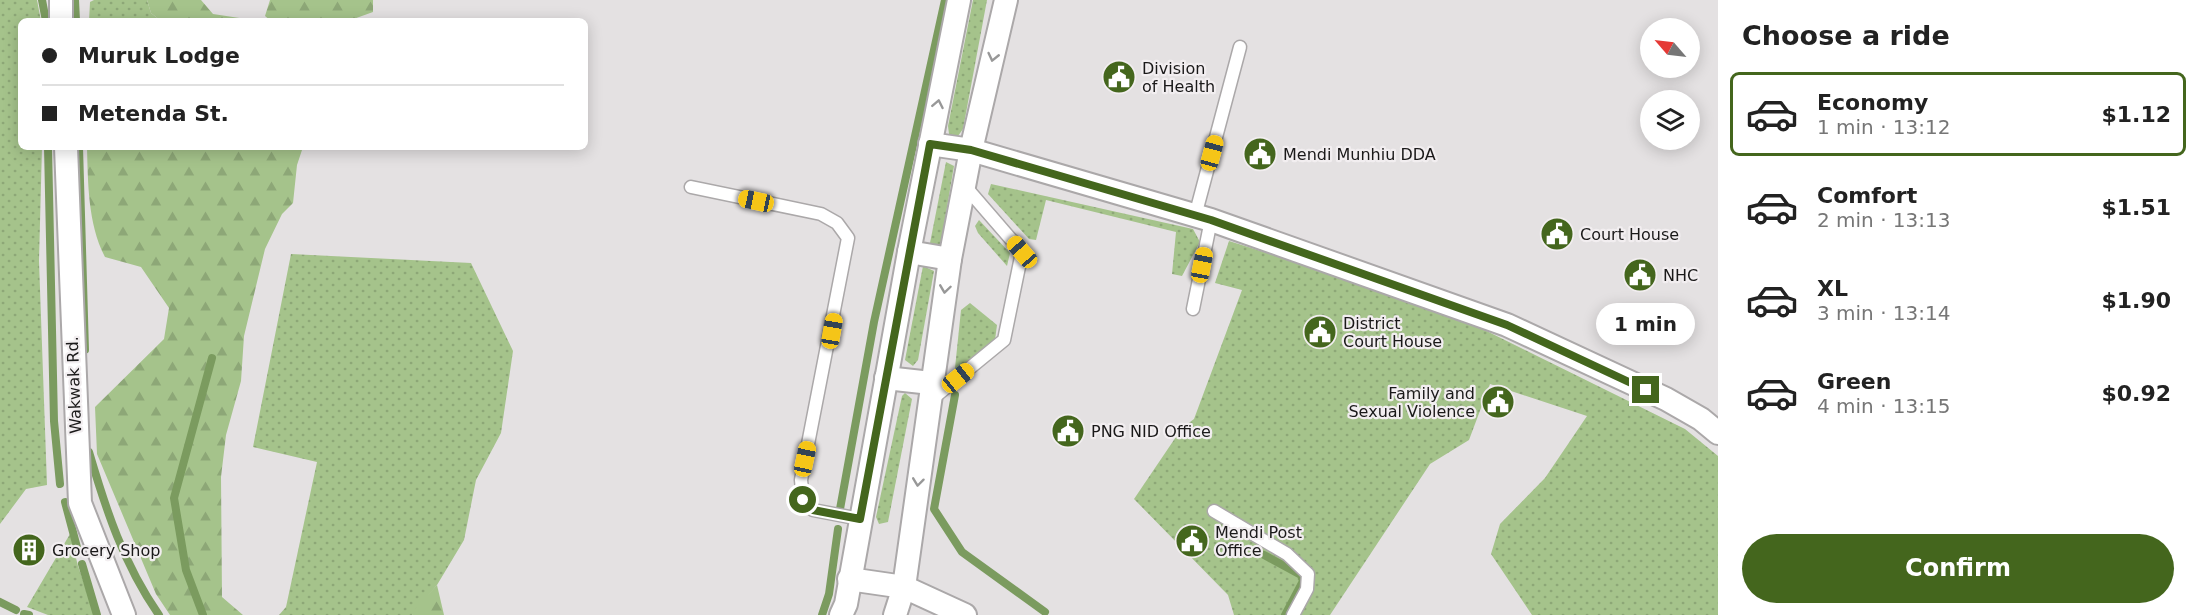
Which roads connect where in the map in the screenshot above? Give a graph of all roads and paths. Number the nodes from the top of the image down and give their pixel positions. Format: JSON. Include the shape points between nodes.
{"nodes":[{"id":1,"x":61,"y":0,"type":"edge"},
{"id":2,"x":959,"y":0,"type":"edge"},
{"id":3,"x":1006,"y":0,"type":"edge"},
{"id":4,"x":61,"y":18,"type":"edge"},
{"id":5,"x":1240,"y":47,"type":"dead end"},
{"id":6,"x":930,"y":144,"type":"junction"},
{"id":7,"x":66,"y":150,"type":"edge"},
{"id":8,"x":971,"y":150,"type":"junction"},
{"id":9,"x":964,"y":185,"type":"junction"},
{"id":10,"x":691,"y":187,"type":"dead end"},
{"id":11,"x":1203,"y":218,"type":"junction"},
{"id":12,"x":909,"y":252,"type":"junction"},
{"id":13,"x":950,"y":259,"type":"junction"},
{"id":14,"x":1193,"y":309,"type":"dead end"},
{"id":15,"x":886,"y":378,"type":"junction"},
{"id":16,"x":930,"y":393,"type":"junction"},
{"id":17,"x":1718,"y":433,"type":"edge"},
{"id":18,"x":1214,"y":511,"type":"dead end"},
{"id":19,"x":860,"y":519,"type":"junction"},
{"id":20,"x":849,"y":579,"type":"junction"},
{"id":21,"x":904,"y":586,"type":"junction"},
{"id":22,"x":124,"y":615,"type":"edge"},
{"id":23,"x":841,"y":615,"type":"edge"},
{"id":24,"x":895,"y":615,"type":"edge"},
{"id":25,"x":965,"y":615,"type":"edge"},
{"id":26,"x":1293,"y":615,"type":"edge"}],
"edges":[{"from":1,"to":4,"type":"street"},
{"from":6,"to":2,"type":"street","one_way":true},
{"from":3,"to":8,"type":"street","one_way":true},
{"from":5,"to":11,"type":"lane"},
{"from":6,"to":8,"type":"street"},
{"from":6,"to":12,"type":"street"},
{"from":7,"to":22,"type":"street","name":"Wakwak Rd.","via":[[80,503]]},
{"from":8,"to":9,"type":"street"},
{"from":8,"to":11,"type":"street"},
{"from":9,"to":13,"type":"street"},
{"from":9,"to":16,"type":"lane","via":[[1022,252],[1004,340]]},
{"from":10,"to":19,"type":"lane","via":[[821,214],[837,223],[848,238],[801,480],[803,500],[813,510]]},
{"from":11,"to":14,"type":"lane"},
{"from":11,"to":17,"type":"street","via":[[1507,325],[1666,399]]},
{"from":12,"to":13,"type":"street"},
{"from":12,"to":15,"type":"street"},
{"from":13,"to":16,"type":"street","one_way":true},
{"from":15,"to":16,"type":"street"},
{"from":15,"to":19,"type":"street"},
{"from":16,"to":21,"type":"street","one_way":true},
{"from":18,"to":26,"type":"lane","via":[[1287,554],[1308,574],[1307,589]]},
{"from":19,"to":20,"type":"street"},
{"from":20,"to":21,"type":"street"},
{"from":20,"to":23,"type":"street"},
{"from":21,"to":24,"type":"street"},
{"from":21,"to":25,"type":"street"}]}
